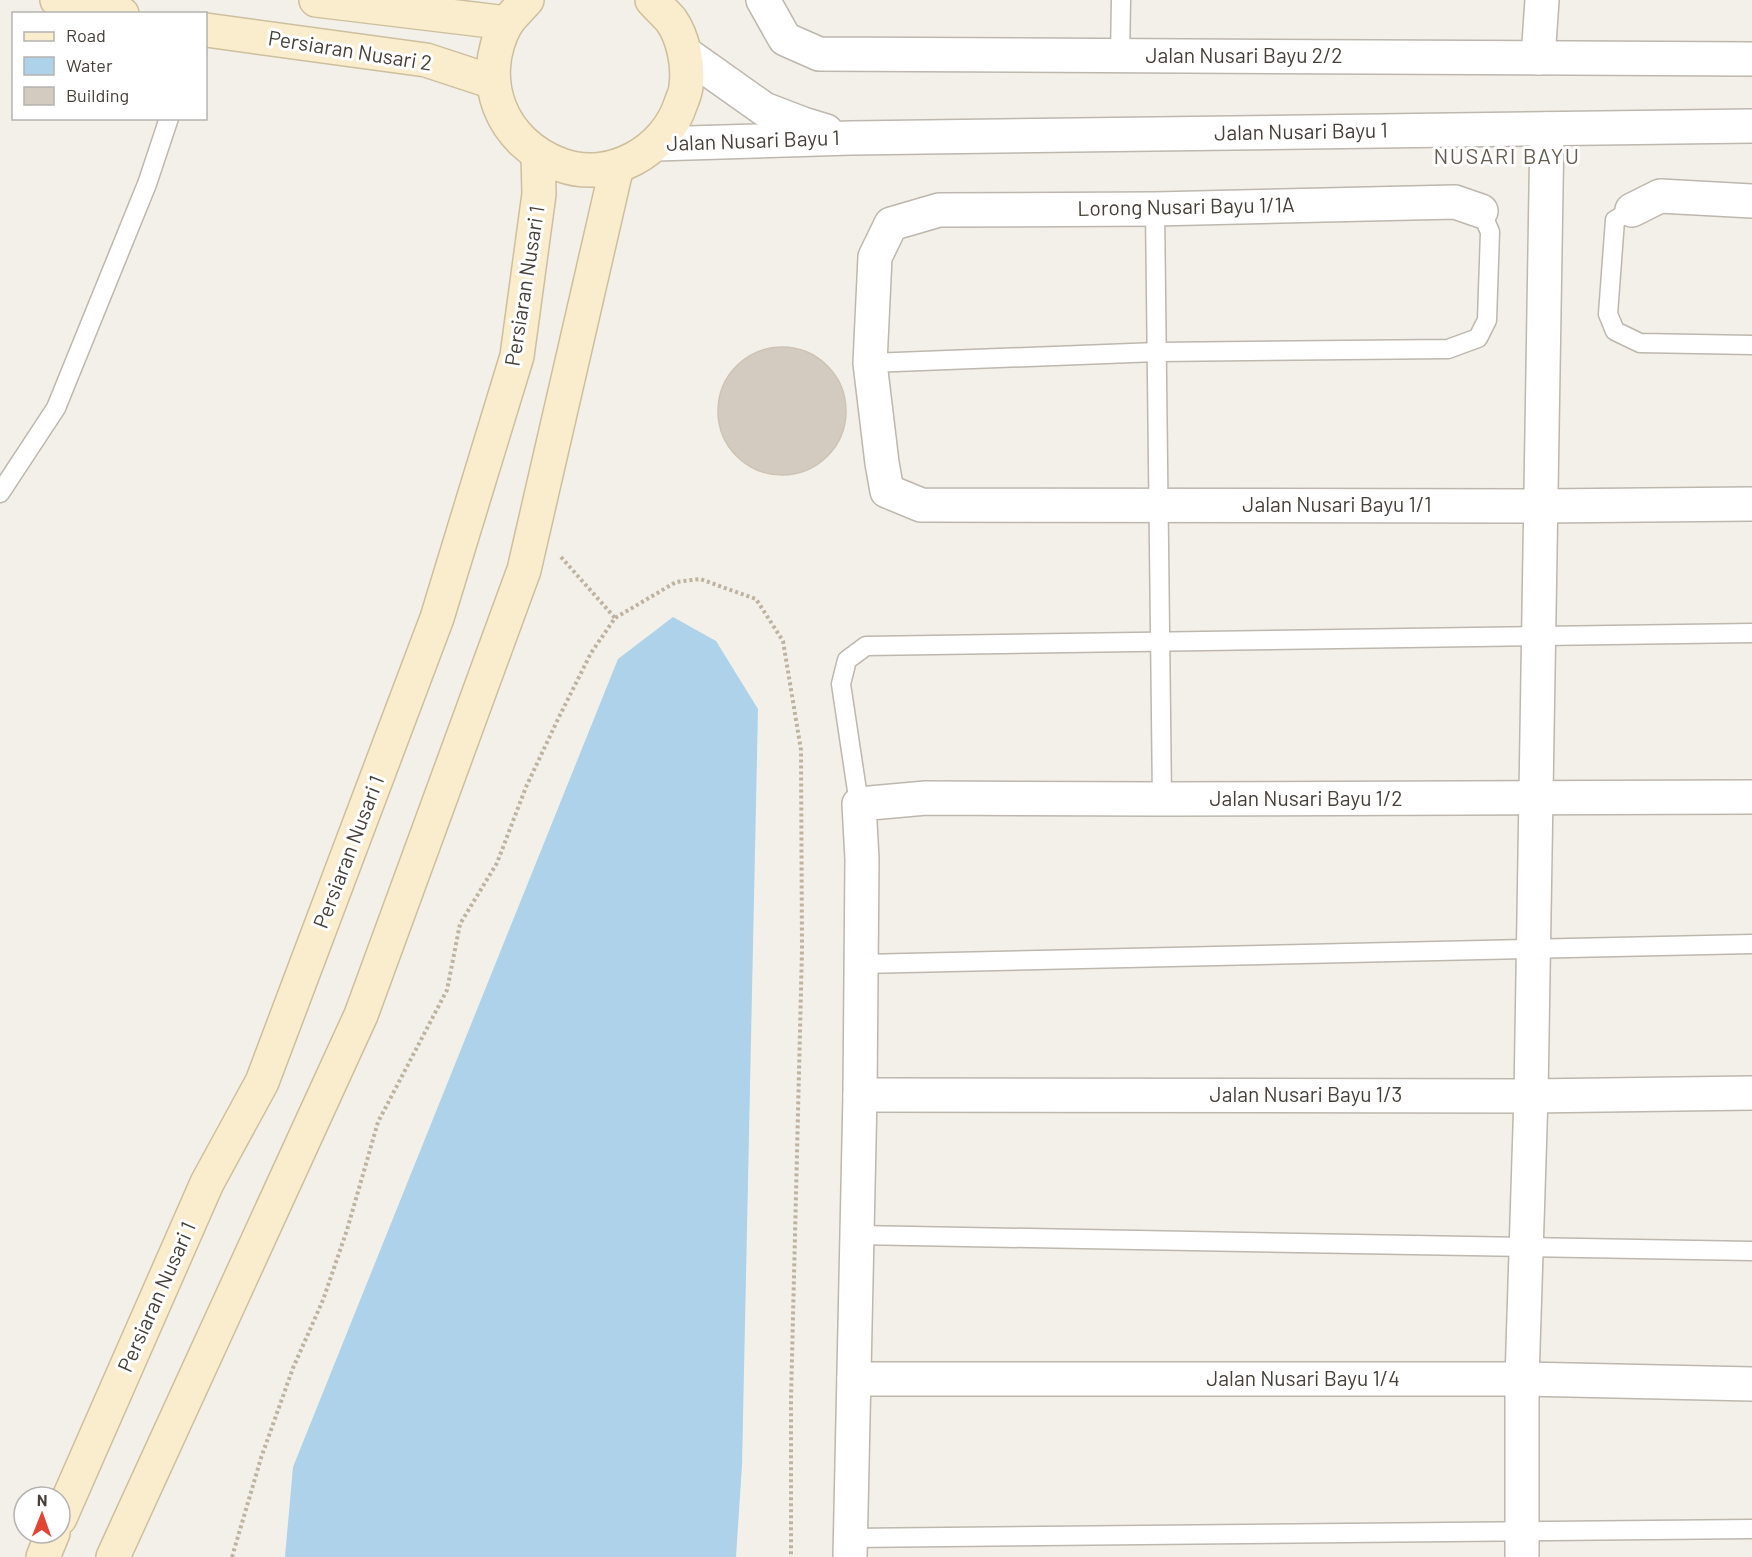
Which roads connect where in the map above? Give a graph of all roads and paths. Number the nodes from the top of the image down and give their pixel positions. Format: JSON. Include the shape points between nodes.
{"nodes":[{"id":1,"x":57,"y":0,"type":"edge"},
{"id":2,"x":316,"y":0,"type":"edge"},
{"id":3,"x":652,"y":0,"type":"edge"},
{"id":4,"x":763,"y":0,"type":"edge"},
{"id":5,"x":1121,"y":0,"type":"edge"},
{"id":6,"x":1542,"y":0,"type":"edge"},
{"id":7,"x":517,"y":11,"type":"edge"},
{"id":8,"x":113,"y":12,"type":"edge"},
{"id":9,"x":207,"y":30,"type":"edge"},
{"id":10,"x":685,"y":53,"type":"junction"},
{"id":11,"x":1120,"y":56,"type":"junction"},
{"id":12,"x":1538,"y":58,"type":"junction"},
{"id":13,"x":1752,"y":59,"type":"edge"},
{"id":14,"x":493,"y":82,"type":"junction"},
{"id":15,"x":169,"y":120,"type":"edge"},
{"id":16,"x":1752,"y":126,"type":"edge"},
{"id":17,"x":1547,"y":129,"type":"junction"},
{"id":18,"x":851,"y":138,"type":"junction"},
{"id":19,"x":656,"y":144,"type":"junction"},
{"id":20,"x":537,"y":154,"type":"junction"},
{"id":21,"x":617,"y":166,"type":"junction"},
{"id":22,"x":1752,"y":201,"type":"edge"},
{"id":23,"x":1155,"y":208,"type":"junction"},
{"id":24,"x":1632,"y":210,"type":"joint"},
{"id":25,"x":1481,"y":211,"type":"joint"},
{"id":26,"x":1752,"y":345,"type":"edge"},
{"id":27,"x":1157,"y":352,"type":"junction"},
{"id":28,"x":870,"y":363,"type":"junction"},
{"id":29,"x":0,"y":493,"type":"edge"},
{"id":30,"x":1158,"y":504,"type":"junction"},
{"id":31,"x":1752,"y":504,"type":"edge"},
{"id":32,"x":1542,"y":506,"type":"junction"},
{"id":33,"x":534,"y":527,"type":"junction"},
{"id":34,"x":615,"y":618,"type":"junction"},
{"id":35,"x":1752,"y":633,"type":"edge"},
{"id":36,"x":1538,"y":636,"type":"junction"},
{"id":37,"x":1160,"y":642,"type":"junction"},
{"id":38,"x":1752,"y":797,"type":"edge"},
{"id":39,"x":1535,"y":798,"type":"junction"},
{"id":40,"x":1162,"y":799,"type":"junction"},
{"id":41,"x":859,"y":804,"type":"junction"},
{"id":42,"x":1752,"y":944,"type":"edge"},
{"id":43,"x":1534,"y":948,"type":"junction"},
{"id":44,"x":861,"y":964,"type":"junction"},
{"id":45,"x":1752,"y":1094,"type":"edge"},
{"id":46,"x":860,"y":1095,"type":"junction"},
{"id":47,"x":1531,"y":1095,"type":"junction"},
{"id":48,"x":857,"y":1235,"type":"junction"},
{"id":49,"x":1527,"y":1248,"type":"junction"},
{"id":50,"x":1752,"y":1251,"type":"edge"},
{"id":51,"x":854,"y":1379,"type":"junction"},
{"id":52,"x":1522,"y":1379,"type":"junction"},
{"id":53,"x":1752,"y":1384,"type":"edge"},
{"id":54,"x":72,"y":1491,"type":"edge"},
{"id":55,"x":1752,"y":1529,"type":"edge"},
{"id":56,"x":1523,"y":1544,"type":"edge"},
{"id":57,"x":850,"y":1547,"type":"edge"},
{"id":58,"x":113,"y":1557,"type":"edge"},
{"id":59,"x":232,"y":1557,"type":"edge"},
{"id":60,"x":791,"y":1557,"type":"edge"}],
"edges":[{"from":1,"to":8,"type":"main road"},
{"from":2,"to":7,"type":"main road"},
{"from":3,"to":10,"type":"main road","via":[[672,22]]},
{"from":4,"to":11,"type":"street","name":"Jalan Nusari Bayu 2/2","via":[[785,39],[819,54]]},
{"from":5,"to":11,"type":"lane"},
{"from":6,"to":12,"type":"street"},
{"from":7,"to":14,"type":"main road","via":[[495,53]]},
{"from":9,"to":14,"type":"main road","name":"Persiaran Nusari 2","via":[[426,60]]},
{"from":10,"to":18,"type":"street","name":"Jalan Nusari Bayu 1","via":[[764,109]]},
{"from":10,"to":19,"type":"main road","via":[[686,86],[676,117]]},
{"from":11,"to":12,"type":"street","name":"Jalan Nusari Bayu 2/2"},
{"from":12,"to":13,"type":"street","name":"Jalan Nusari Bayu 2/2"},
{"from":14,"to":20,"type":"main road","via":[[500,110],[515,135]]},
{"from":15,"to":29,"type":"lane","via":[[56,408]]},
{"from":16,"to":17,"type":"street","name":"Jalan Nusari Bayu 1"},
{"from":17,"to":18,"type":"street","name":"Jalan Nusari Bayu 1"},
{"from":17,"to":32,"type":"street"},
{"from":18,"to":19,"type":"street","name":"Jalan Nusari Bayu 1"},
{"from":19,"to":21,"type":"main road"},
{"from":20,"to":21,"type":"main road","via":[[562,166],[590,170]]},
{"from":20,"to":54,"type":"main road","name":"Persiaran Nusari 1","via":[[540,194],[518,356],[437,618],[262,1082],[207,1183]]},
{"from":21,"to":33,"type":"main road"},
{"from":22,"to":24,"type":"street","via":[[1660,196]]},
{"from":23,"to":25,"type":"street","name":"Lorong Nusari Bayu 1/1A","via":[[1455,202]]},
{"from":23,"to":27,"type":"lane"},
{"from":23,"to":28,"type":"street","name":"Lorong Nusari Bayu 1/1A","via":[[939,210],[891,224],[875,257]]},
{"from":24,"to":26,"type":"lane","via":[[1615,220],[1608,315],[1615,331],[1640,343]]},
{"from":25,"to":27,"type":"lane","via":[[1490,232],[1487,320],[1478,338],[1448,349]]},
{"from":27,"to":28,"type":"lane"},
{"from":27,"to":30,"type":"lane"},
{"from":28,"to":30,"type":"street","name":"Jalan Nusari Bayu 1/1","via":[[887,491],[921,505]]},
{"from":30,"to":32,"type":"street","name":"Jalan Nusari Bayu 1/1"},
{"from":30,"to":37,"type":"lane"},
{"from":31,"to":32,"type":"street","name":"Jalan Nusari Bayu 1/1"},
{"from":32,"to":36,"type":"street"},
{"from":33,"to":34,"type":"path"},
{"from":33,"to":58,"type":"main road","via":[[524,570],[361,1015]]},
{"from":34,"to":59,"type":"path","via":[[586,663],[526,787],[497,863],[460,924],[447,990],[378,1122],[347,1230],[261,1458]]},
{"from":34,"to":60,"type":"path","via":[[676,582],[700,579],[756,599],[783,641],[801,750],[802,949]]},
{"from":35,"to":36,"type":"lane"},
{"from":36,"to":37,"type":"lane"},
{"from":36,"to":39,"type":"street"},
{"from":37,"to":40,"type":"lane"},
{"from":37,"to":41,"type":"lane","via":[[866,646],[848,660],[841,684]]},
{"from":38,"to":39,"type":"street","name":"Jalan Nusari Bayu 1/2"},
{"from":39,"to":40,"type":"street","name":"Jalan Nusari Bayu 1/2"},
{"from":39,"to":43,"type":"street"},
{"from":40,"to":41,"type":"street","name":"Jalan Nusari Bayu 1/2","via":[[926,798]]},
{"from":41,"to":44,"type":"street"},
{"from":42,"to":43,"type":"lane"},
{"from":43,"to":44,"type":"lane"},
{"from":43,"to":47,"type":"street"},
{"from":44,"to":46,"type":"street"},
{"from":45,"to":47,"type":"street","name":"Jalan Nusari Bayu 1/3"},
{"from":46,"to":47,"type":"street","name":"Jalan Nusari Bayu 1/3"},
{"from":46,"to":48,"type":"street"},
{"from":47,"to":49,"type":"street"},
{"from":48,"to":49,"type":"lane"},
{"from":48,"to":51,"type":"street"},
{"from":49,"to":50,"type":"lane"},
{"from":49,"to":52,"type":"street"},
{"from":51,"to":52,"type":"street","name":"Jalan Nusari Bayu 1/4"},
{"from":51,"to":57,"type":"street"},
{"from":52,"to":53,"type":"street","name":"Jalan Nusari Bayu 1/4"},
{"from":52,"to":56,"type":"street"},
{"from":55,"to":56,"type":"lane"},
{"from":56,"to":57,"type":"lane"}]}
